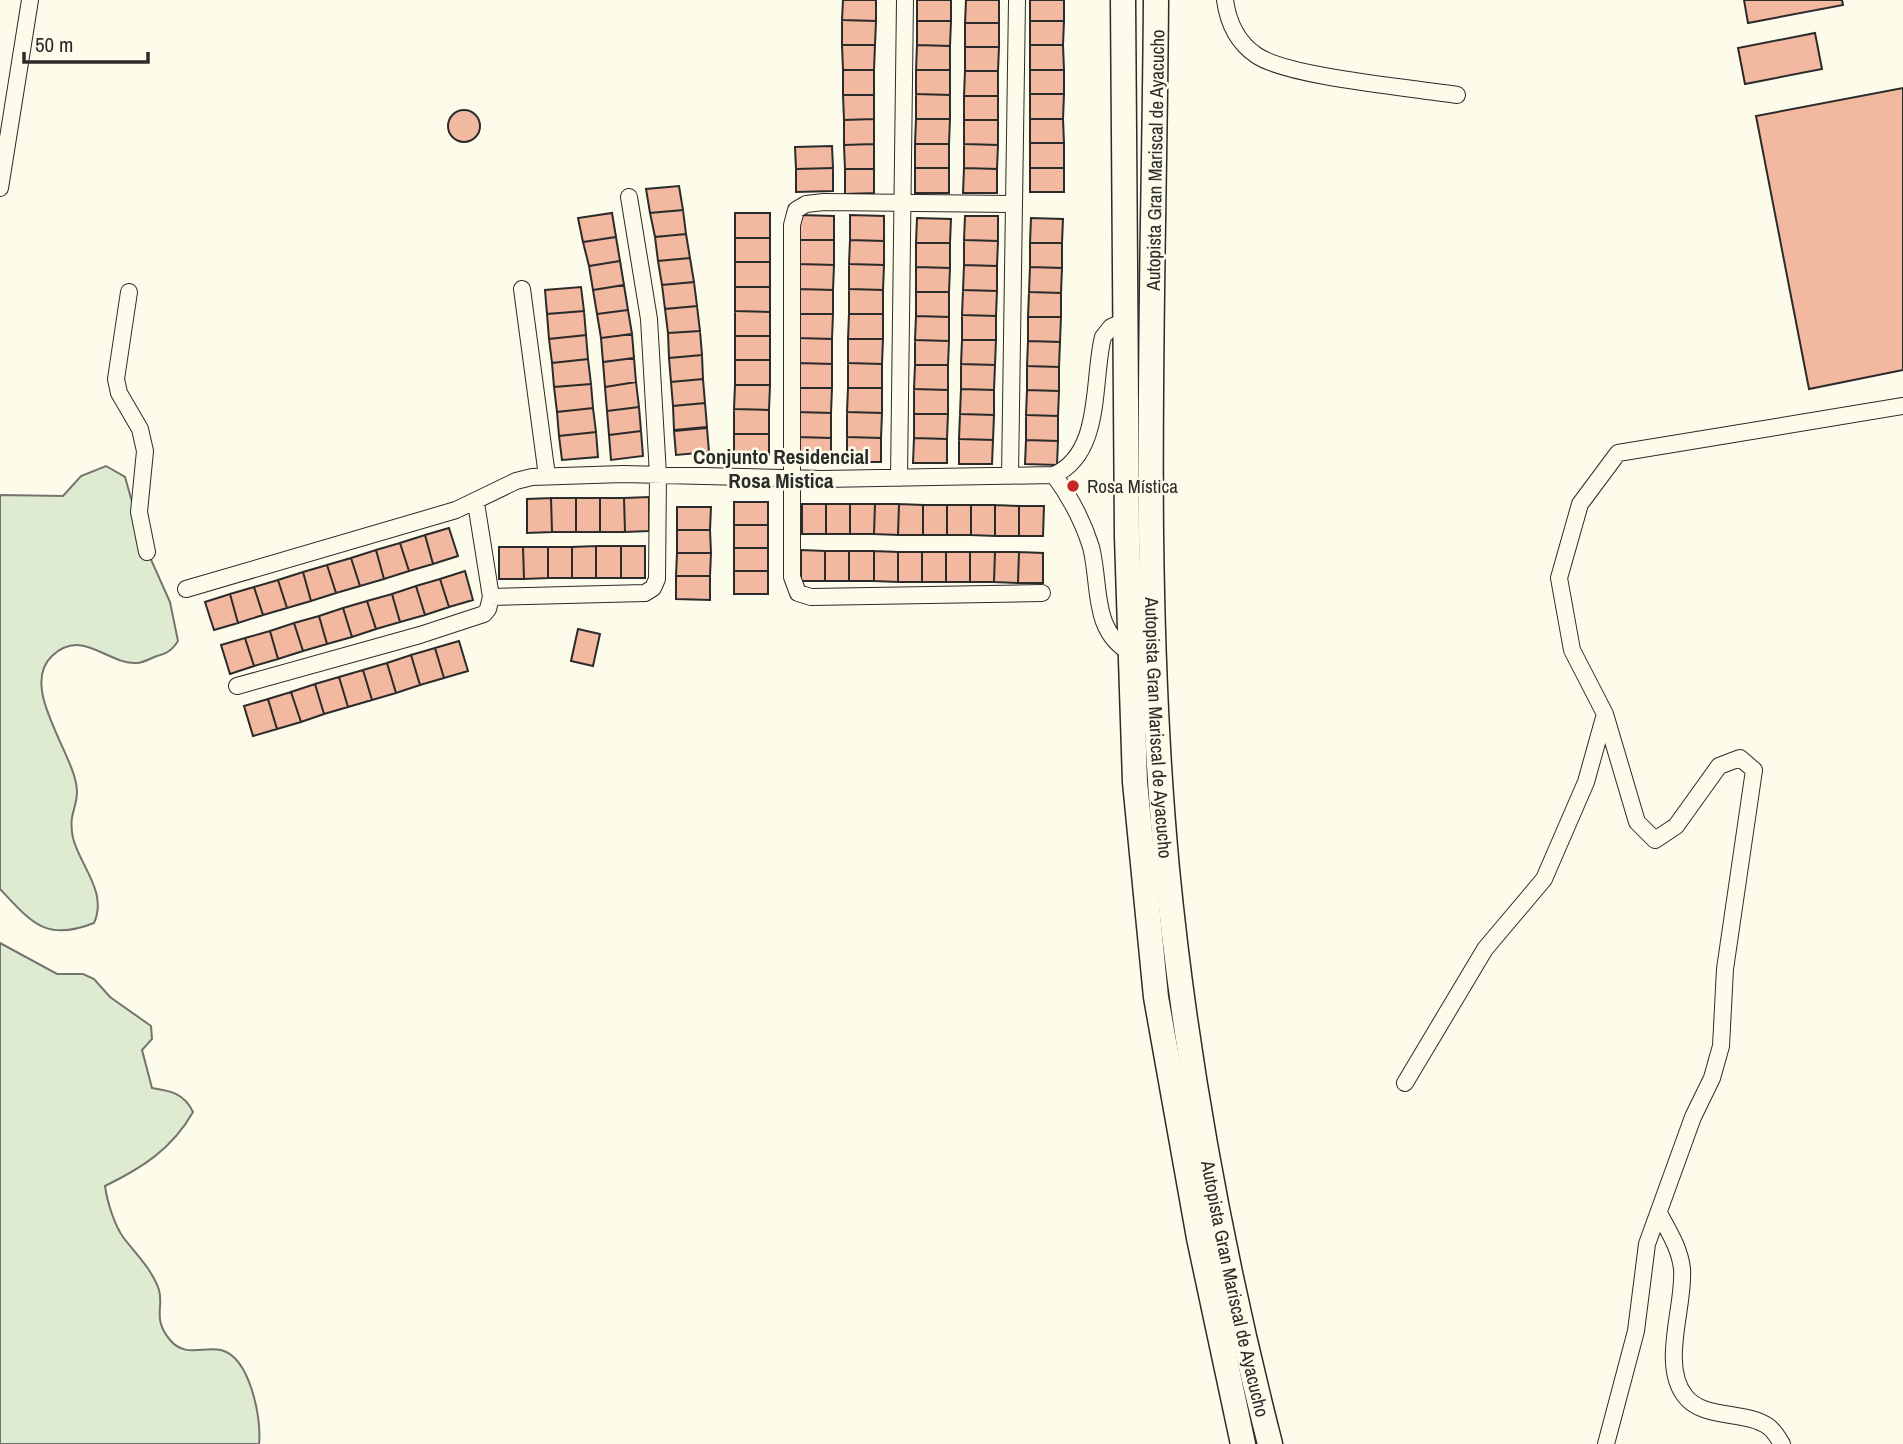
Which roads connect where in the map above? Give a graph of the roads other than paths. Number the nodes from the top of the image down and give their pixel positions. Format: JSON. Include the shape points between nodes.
{"nodes":[{"id":1,"x":30,"y":0,"type":"edge"},
{"id":2,"x":905,"y":0,"type":"edge"},
{"id":3,"x":1017,"y":0,"type":"edge"},
{"id":4,"x":1123,"y":0,"type":"edge"},
{"id":5,"x":1156,"y":0,"type":"edge"},
{"id":6,"x":1225,"y":0,"type":"edge"},
{"id":7,"x":1457,"y":94,"type":"dead end"},
{"id":8,"x":0,"y":188,"type":"edge"},
{"id":9,"x":629,"y":197,"type":"dead end"},
{"id":10,"x":901,"y":203,"type":"junction"},
{"id":11,"x":1012,"y":204,"type":"junction"},
{"id":12,"x":522,"y":289,"type":"dead end"},
{"id":13,"x":129,"y":292,"type":"dead end"},
{"id":14,"x":1127,"y":320,"type":"junction"},
{"id":15,"x":1903,"y":406,"type":"edge"},
{"id":16,"x":658,"y":475,"type":"junction"},
{"id":17,"x":1054,"y":475,"type":"junction"},
{"id":18,"x":1010,"y":476,"type":"junction"},
{"id":19,"x":547,"y":477,"type":"junction"},
{"id":20,"x":791,"y":478,"type":"junction"},
{"id":21,"x":899,"y":478,"type":"junction"},
{"id":22,"x":476,"y":503,"type":"junction"},
{"id":23,"x":148,"y":552,"type":"dead end"},
{"id":24,"x":186,"y":589,"type":"dead end"},
{"id":25,"x":1042,"y":593,"type":"dead end"},
{"id":26,"x":491,"y":597,"type":"junction"},
{"id":27,"x":1131,"y":653,"type":"junction"},
{"id":28,"x":237,"y":686,"type":"dead end"},
{"id":29,"x":1605,"y":714,"type":"junction"},
{"id":30,"x":1405,"y":1083,"type":"dead end"},
{"id":31,"x":1660,"y":1215,"type":"junction"},
{"id":32,"x":1242,"y":1444,"type":"edge"},
{"id":33,"x":1270,"y":1444,"type":"edge"},
{"id":34,"x":1606,"y":1444,"type":"edge"},
{"id":35,"x":1783,"y":1444,"type":"edge"}],
"edges":[{"from":1,"to":8,"type":"street"},
{"from":2,"to":10,"type":"street"},
{"from":3,"to":11,"type":"street"},
{"from":4,"to":14,"type":"highway","name":"Autopista Gran Mariscal de Ayacucho"},
{"from":5,"to":33,"type":"highway","name":"Autopista Gran Mariscal de Ayacucho","via":[[1152,516],[1155,668],[1167,866],[1194,1078],[1240,1324]]},
{"from":6,"to":7,"type":"street","via":[[1237,37],[1263,60],[1307,72]]},
{"from":9,"to":16,"type":"street","via":[[649,319]]},
{"from":10,"to":11,"type":"street"},
{"from":10,"to":20,"type":"street","via":[[815,202],[801,205],[794,214]]},
{"from":10,"to":21,"type":"street"},
{"from":11,"to":18,"type":"street"},
{"from":12,"to":19,"type":"street"},
{"from":13,"to":23,"type":"street","via":[[116,379],[145,451],[139,512]]},
{"from":14,"to":17,"type":"street","via":[[1111,327],[1103,337],[1090,425],[1070,466]]},
{"from":14,"to":27,"type":"highway","name":"Autopista Gran Mariscal de Ayacucho"},
{"from":15,"to":29,"type":"street","via":[[1618,453],[1580,504],[1559,578],[1572,650]]},
{"from":16,"to":19,"type":"street"},
{"from":16,"to":20,"type":"street"},
{"from":16,"to":26,"type":"street","via":[[657,579],[651,590]]},
{"from":17,"to":18,"type":"street"},
{"from":17,"to":27,"type":"street","via":[[1071,500],[1090,545],[1104,627],[1115,643]]},
{"from":18,"to":21,"type":"street"},
{"from":19,"to":22,"type":"street","via":[[516,481]]},
{"from":20,"to":21,"type":"street"},
{"from":20,"to":25,"type":"street","via":[[792,578],[803,596]]},
{"from":22,"to":24,"type":"street"},
{"from":22,"to":26,"type":"street"},
{"from":26,"to":28,"type":"street","via":[[488,609],[478,617]]},
{"from":27,"to":32,"type":"highway","name":"Autopista Gran Mariscal de Ayacucho","via":[[1135,782],[1156,997]]},
{"from":29,"to":30,"type":"street","via":[[1586,782],[1544,879],[1485,949]]},
{"from":29,"to":31,"type":"street","via":[[1637,822],[1655,839],[1676,825],[1719,766],[1740,758],[1754,770],[1725,970],[1721,1046]]},
{"from":31,"to":34,"type":"street","via":[[1647,1244],[1636,1331]]},
{"from":31,"to":35,"type":"street","via":[[1675,1241],[1682,1267],[1675,1341],[1685,1397],[1698,1406],[1769,1427]]}]}
